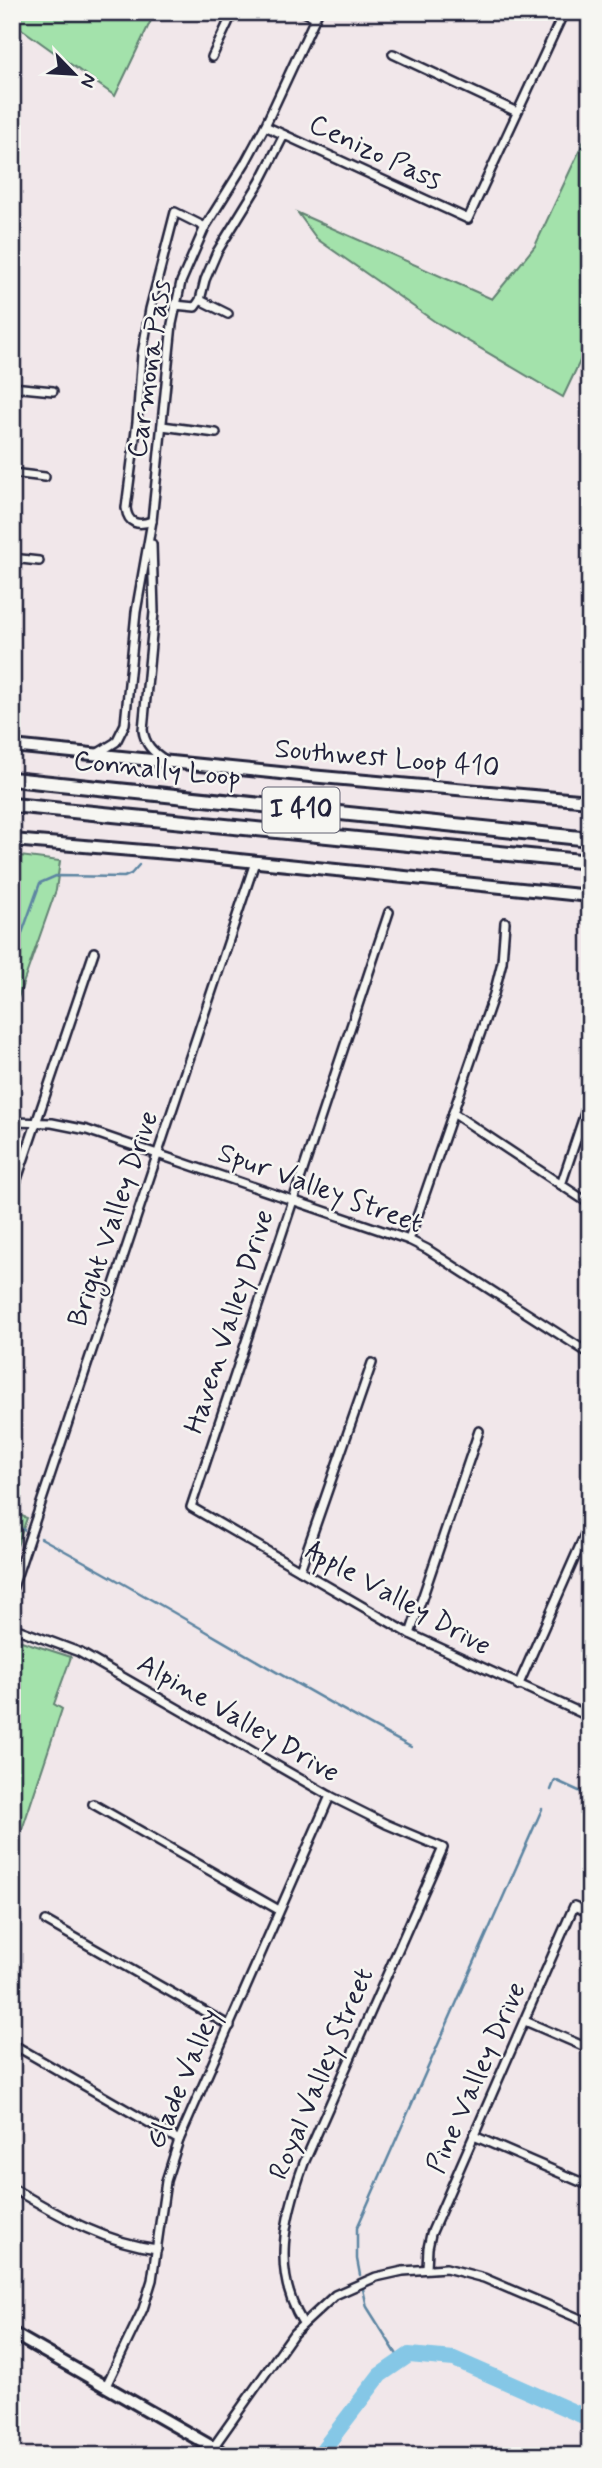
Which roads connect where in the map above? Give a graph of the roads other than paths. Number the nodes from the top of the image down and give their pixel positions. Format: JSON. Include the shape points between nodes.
{"nodes":[{"id":1,"x":233,"y":12,"type":"edge"},
{"id":2,"x":304,"y":12,"type":"edge"},
{"id":3,"x":564,"y":12,"type":"edge"},
{"id":4,"x":317,"y":15,"type":"edge"},
{"id":5,"x":393,"y":54,"type":"dead end"},
{"id":6,"x":212,"y":57,"type":"dead end"},
{"id":7,"x":517,"y":113,"type":"junction"},
{"id":8,"x":265,"y":126,"type":"junction"},
{"id":9,"x":284,"y":135,"type":"junction"},
{"id":10,"x":205,"y":227,"type":"junction"},
{"id":11,"x":200,"y":300,"type":"junction"},
{"id":12,"x":175,"y":305,"type":"junction"},
{"id":13,"x":228,"y":314,"type":"dead end"},
{"id":14,"x":12,"y":387,"type":"edge"},
{"id":15,"x":54,"y":391,"type":"dead end"},
{"id":16,"x":162,"y":426,"type":"junction"},
{"id":17,"x":216,"y":433,"type":"dead end"},
{"id":18,"x":12,"y":473,"type":"edge"},
{"id":19,"x":45,"y":477,"type":"dead end"},
{"id":20,"x":152,"y":521,"type":"junction"},
{"id":21,"x":12,"y":558,"type":"edge"},
{"id":22,"x":39,"y":561,"type":"dead end"},
{"id":23,"x":132,"y":659,"type":"junction"},
{"id":24,"x":149,"y":661,"type":"junction"},
{"id":25,"x":12,"y":746,"type":"edge"},
{"id":26,"x":96,"y":754,"type":"junction"},
{"id":27,"x":166,"y":760,"type":"junction"},
{"id":28,"x":12,"y":779,"type":"edge"},
{"id":29,"x":590,"y":801,"type":"edge"},
{"id":30,"x":12,"y":806,"type":"edge"},
{"id":31,"x":590,"y":839,"type":"edge"},
{"id":32,"x":12,"y":840,"type":"edge"},
{"id":33,"x":255,"y":862,"type":"junction"},
{"id":34,"x":590,"y":862,"type":"edge"},
{"id":35,"x":590,"y":896,"type":"edge"},
{"id":36,"x":389,"y":912,"type":"dead end"},
{"id":37,"x":505,"y":922,"type":"dead end"},
{"id":38,"x":94,"y":952,"type":"dead end"},
{"id":39,"x":590,"y":1098,"type":"edge"},
{"id":40,"x":453,"y":1113,"type":"junction"},
{"id":41,"x":12,"y":1122,"type":"edge"},
{"id":42,"x":36,"y":1123,"type":"junction"},
{"id":43,"x":158,"y":1154,"type":"junction"},
{"id":44,"x":561,"y":1185,"type":"junction"},
{"id":45,"x":12,"y":1194,"type":"edge"},
{"id":46,"x":292,"y":1199,"type":"junction"},
{"id":47,"x":590,"y":1204,"type":"edge"},
{"id":48,"x":409,"y":1240,"type":"junction"},
{"id":49,"x":590,"y":1354,"type":"edge"},
{"id":50,"x":372,"y":1363,"type":"dead end"},
{"id":51,"x":479,"y":1431,"type":"dead end"},
{"id":52,"x":191,"y":1507,"type":"joint"},
{"id":53,"x":590,"y":1523,"type":"edge"},
{"id":54,"x":300,"y":1570,"type":"junction"},
{"id":55,"x":12,"y":1590,"type":"edge"},
{"id":56,"x":12,"y":1627,"type":"edge"},
{"id":57,"x":410,"y":1634,"type":"junction"},
{"id":58,"x":518,"y":1685,"type":"junction"},
{"id":59,"x":590,"y":1717,"type":"edge"},
{"id":60,"x":330,"y":1796,"type":"junction"},
{"id":61,"x":93,"y":1804,"type":"dead end"},
{"id":62,"x":443,"y":1848,"type":"joint"},
{"id":63,"x":279,"y":1910,"type":"junction"},
{"id":64,"x":590,"y":1913,"type":"edge"},
{"id":65,"x":46,"y":1921,"type":"dead end"},
{"id":66,"x":525,"y":2021,"type":"junction"},
{"id":67,"x":230,"y":2026,"type":"junction"},
{"id":68,"x":14,"y":2045,"type":"edge"},
{"id":69,"x":590,"y":2049,"type":"edge"},
{"id":70,"x":474,"y":2136,"type":"junction"},
{"id":71,"x":179,"y":2140,"type":"junction"},
{"id":72,"x":590,"y":2186,"type":"edge"},
{"id":73,"x":12,"y":2188,"type":"edge"},
{"id":74,"x":157,"y":2249,"type":"junction"},
{"id":75,"x":427,"y":2268,"type":"junction"},
{"id":76,"x":303,"y":2323,"type":"junction"},
{"id":77,"x":590,"y":2323,"type":"edge"},
{"id":78,"x":12,"y":2333,"type":"edge"},
{"id":79,"x":106,"y":2386,"type":"junction"},
{"id":80,"x":210,"y":2451,"type":"edge"},
{"id":81,"x":228,"y":2456,"type":"edge"}],
"edges":[{"from":1,"to":6,"type":"street"},
{"from":2,"to":4,"type":"street"},
{"from":3,"to":7,"type":"street"},
{"from":4,"to":8,"type":"street","name":"Carmona Pass"},
{"from":5,"to":7,"type":"street"},
{"from":7,"to":9,"type":"street","name":"Cenizo Pass","via":[[468,219]]},
{"from":8,"to":9,"type":"street","name":"Cenizo Pass"},
{"from":8,"to":10,"type":"street","name":"Carmona Pass"},
{"from":9,"to":11,"type":"street","via":[[217,251]]},
{"from":10,"to":12,"type":"street","name":"Carmona Pass","via":[[190,256]]},
{"from":10,"to":20,"type":"street","name":"Carmona Pass","via":[[175,212],[150,309],[126,508],[134,523]]},
{"from":11,"to":12,"type":"street","via":[[195,307]]},
{"from":11,"to":13,"type":"street"},
{"from":12,"to":16,"type":"street","name":"Carmona Pass"},
{"from":14,"to":15,"type":"street"},
{"from":16,"to":17,"type":"street"},
{"from":16,"to":20,"type":"street","name":"Carmona Pass"},
{"from":18,"to":19,"type":"street"},
{"from":20,"to":23,"type":"street","name":"Carmona Pass"},
{"from":20,"to":24,"type":"street","name":"Carmona Pass","via":[[154,612]]},
{"from":21,"to":22,"type":"street"},
{"from":23,"to":24,"type":"street"},
{"from":23,"to":26,"type":"street","name":"Carmona Pass","via":[[125,724],[116,742]]},
{"from":24,"to":27,"type":"street","name":"Carmona Pass","via":[[144,738]]},
{"from":25,"to":26,"type":"main road","name":"Southwest Loop 410"},
{"from":26,"to":27,"type":"main road","name":"Southwest Loop 410"},
{"from":27,"to":29,"type":"main road","name":"Southwest Loop 410"},
{"from":28,"to":31,"type":"highway","name":"Connally Loop","number":"I 410"},
{"from":30,"to":34,"type":"highway","name":"Connally Loop","number":"I 410"},
{"from":32,"to":33,"type":"main road"},
{"from":33,"to":35,"type":"main road"},
{"from":33,"to":43,"type":"street","name":"Bright Valley Drive"},
{"from":36,"to":46,"type":"street","name":"Haven Valley Drive"},
{"from":37,"to":40,"type":"street","via":[[494,994]]},
{"from":38,"to":42,"type":"street"},
{"from":39,"to":44,"type":"street"},
{"from":40,"to":44,"type":"street"},
{"from":40,"to":48,"type":"street"},
{"from":41,"to":42,"type":"street","name":"Spur Valley Street"},
{"from":42,"to":43,"type":"street","name":"Spur Valley Street","via":[[68,1125]]},
{"from":42,"to":45,"type":"street"},
{"from":43,"to":46,"type":"street","name":"Spur Valley Street"},
{"from":43,"to":55,"type":"street","name":"Bright Valley Drive"},
{"from":44,"to":47,"type":"street"},
{"from":46,"to":48,"type":"street","name":"Spur Valley Street"},
{"from":46,"to":52,"type":"street","name":"Haven Valley Drive"},
{"from":48,"to":49,"type":"street","name":"Spur Valley Street"},
{"from":50,"to":54,"type":"street"},
{"from":51,"to":57,"type":"street"},
{"from":52,"to":54,"type":"street","name":"Apple Valley Drive"},
{"from":53,"to":58,"type":"street"},
{"from":54,"to":57,"type":"street","name":"Apple Valley Drive"},
{"from":56,"to":60,"type":"street","name":"Alpine Valley Drive","via":[[79,1652]]},
{"from":57,"to":58,"type":"street","name":"Apple Valley Drive"},
{"from":58,"to":59,"type":"street","name":"Apple Valley Drive"},
{"from":60,"to":62,"type":"street","name":"Alpine Valley Drive"},
{"from":60,"to":63,"type":"street","name":"Glade Valley"},
{"from":61,"to":63,"type":"street"},
{"from":62,"to":76,"type":"street","name":"Royal Valley Street","via":[[290,2204],[285,2281]]},
{"from":63,"to":67,"type":"street","name":"Glade Valley"},
{"from":64,"to":66,"type":"street","name":"Pine Valley Drive","via":[[574,1906]]},
{"from":65,"to":67,"type":"street"},
{"from":66,"to":69,"type":"street"},
{"from":66,"to":70,"type":"street","name":"Pine Valley Drive"},
{"from":67,"to":71,"type":"street","name":"Glade Valley"},
{"from":68,"to":71,"type":"street"},
{"from":70,"to":72,"type":"street"},
{"from":70,"to":75,"type":"street","name":"Pine Valley Drive","via":[[431,2234]]},
{"from":71,"to":74,"type":"street","name":"Glade Valley","via":[[166,2181]]},
{"from":73,"to":74,"type":"street","via":[[100,2236]]},
{"from":74,"to":79,"type":"street","name":"Glade Valley","via":[[141,2316]]},
{"from":75,"to":76,"type":"street","via":[[389,2273],[354,2285]]},
{"from":75,"to":77,"type":"street","via":[[484,2278]]},
{"from":76,"to":80,"type":"street"},
{"from":78,"to":79,"type":"main road"},
{"from":79,"to":80,"type":"main road"},
{"from":80,"to":81,"type":"main road"}]}
